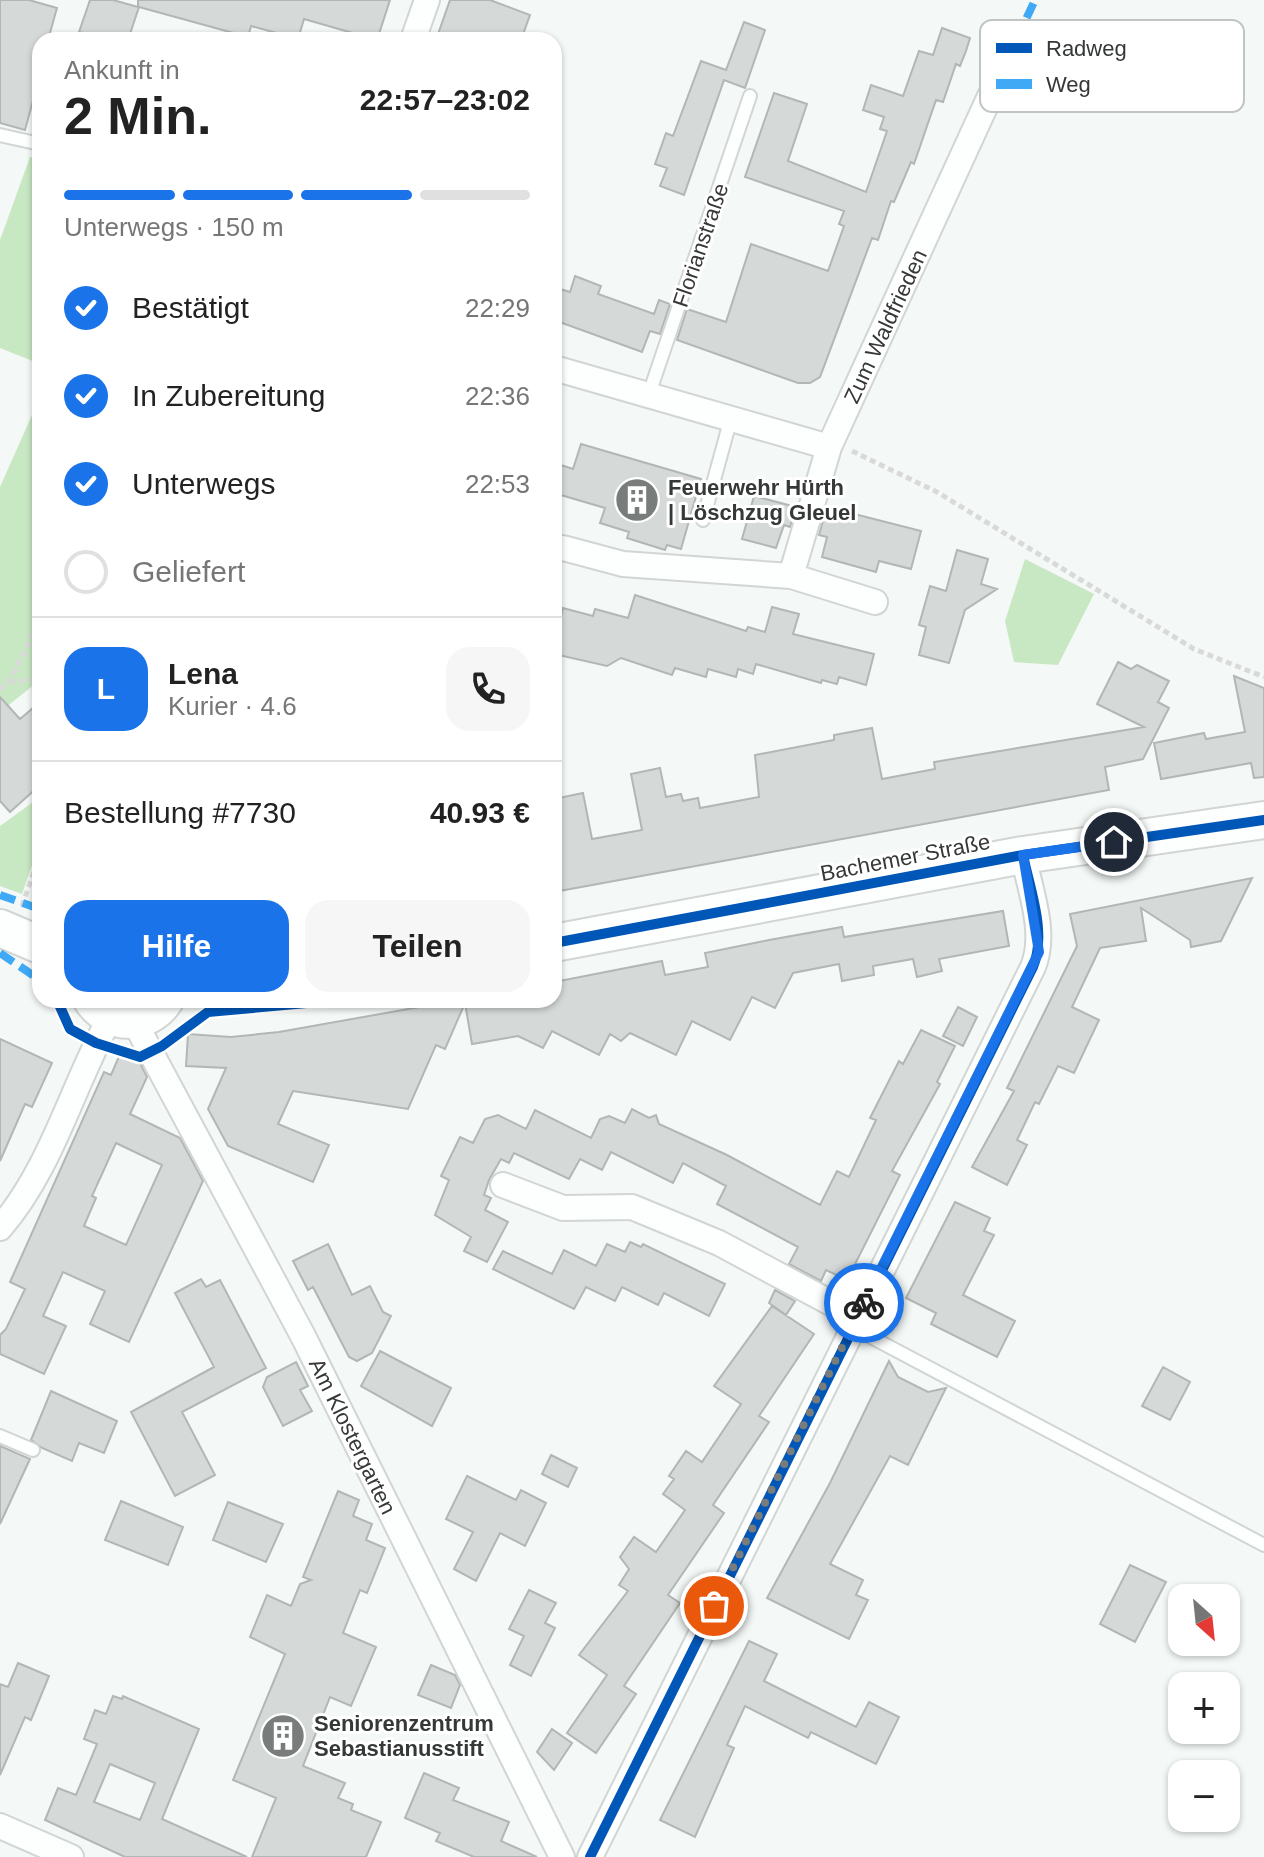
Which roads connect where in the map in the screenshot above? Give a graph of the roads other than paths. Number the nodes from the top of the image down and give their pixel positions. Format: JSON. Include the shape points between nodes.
{"nodes":[{"id":1,"x":427,"y":0,"type":"edge"},
{"id":2,"x":416,"y":32,"type":"edge"},
{"id":3,"x":750,"y":96,"type":"dead end"},
{"id":4,"x":983,"y":112,"type":"edge"},
{"id":5,"x":0,"y":135,"type":"edge"},
{"id":6,"x":32,"y":142,"type":"edge"},
{"id":7,"x":562,"y":370,"type":"edge"},
{"id":8,"x":649,"y":394,"type":"junction"},
{"id":9,"x":731,"y":418,"type":"junction"},
{"id":10,"x":829,"y":447,"type":"junction"},
{"id":11,"x":703,"y":520,"type":"dead end"},
{"id":12,"x":563,"y":548,"type":"dead end"},
{"id":13,"x":791,"y":576,"type":"junction"},
{"id":14,"x":875,"y":602,"type":"dead end"},
{"id":15,"x":1264,"y":820,"type":"edge"},
{"id":16,"x":1023,"y":855,"type":"junction"},
{"id":17,"x":562,"y":941,"type":"edge"},
{"id":18,"x":157,"y":1008,"type":"edge"},
{"id":19,"x":112,"y":1013,"type":"edge"},
{"id":20,"x":503,"y":1185,"type":"dead end"},
{"id":21,"x":0,"y":1228,"type":"edge"},
{"id":22,"x":855,"y":1322,"type":"junction"},
{"id":23,"x":0,"y":1436,"type":"edge"},
{"id":24,"x":33,"y":1450,"type":"dead end"},
{"id":25,"x":1264,"y":1545,"type":"edge"},
{"id":26,"x":0,"y":1826,"type":"edge"},
{"id":27,"x":71,"y":1857,"type":"edge"},
{"id":28,"x":562,"y":1857,"type":"edge"},
{"id":29,"x":590,"y":1857,"type":"edge"}],
"edges":[{"from":1,"to":2,"type":"street"},
{"from":3,"to":8,"type":"lane","name":"Florianstraße"},
{"from":4,"to":10,"type":"street","name":"Zum Waldfrieden"},
{"from":5,"to":6,"type":"lane"},
{"from":7,"to":8,"type":"street"},
{"from":8,"to":9,"type":"street"},
{"from":9,"to":10,"type":"street"},
{"from":9,"to":11,"type":"lane"},
{"from":10,"to":13,"type":"street","name":"Zum Waldfrieden"},
{"from":12,"to":13,"type":"street","via":[[623,564]]},
{"from":13,"to":14,"type":"street"},
{"from":15,"to":16,"type":"street","name":"Bachemer Straße"},
{"from":16,"to":17,"type":"street","name":"Bachemer Straße"},
{"from":16,"to":22,"type":"street","via":[[1039,952]]},
{"from":18,"to":19,"type":"street","via":[[149,1016]]},
{"from":19,"to":21,"type":"street","via":[[44,1158]]},
{"from":19,"to":28,"type":"street","name":"Am Klostergarten","via":[[303,1336]]},
{"from":20,"to":22,"type":"street","via":[[563,1208],[632,1207],[719,1243]]},
{"from":22,"to":25,"type":"lane"},
{"from":22,"to":29,"type":"street"},
{"from":23,"to":24,"type":"lane"},
{"from":26,"to":27,"type":"street"}]}
